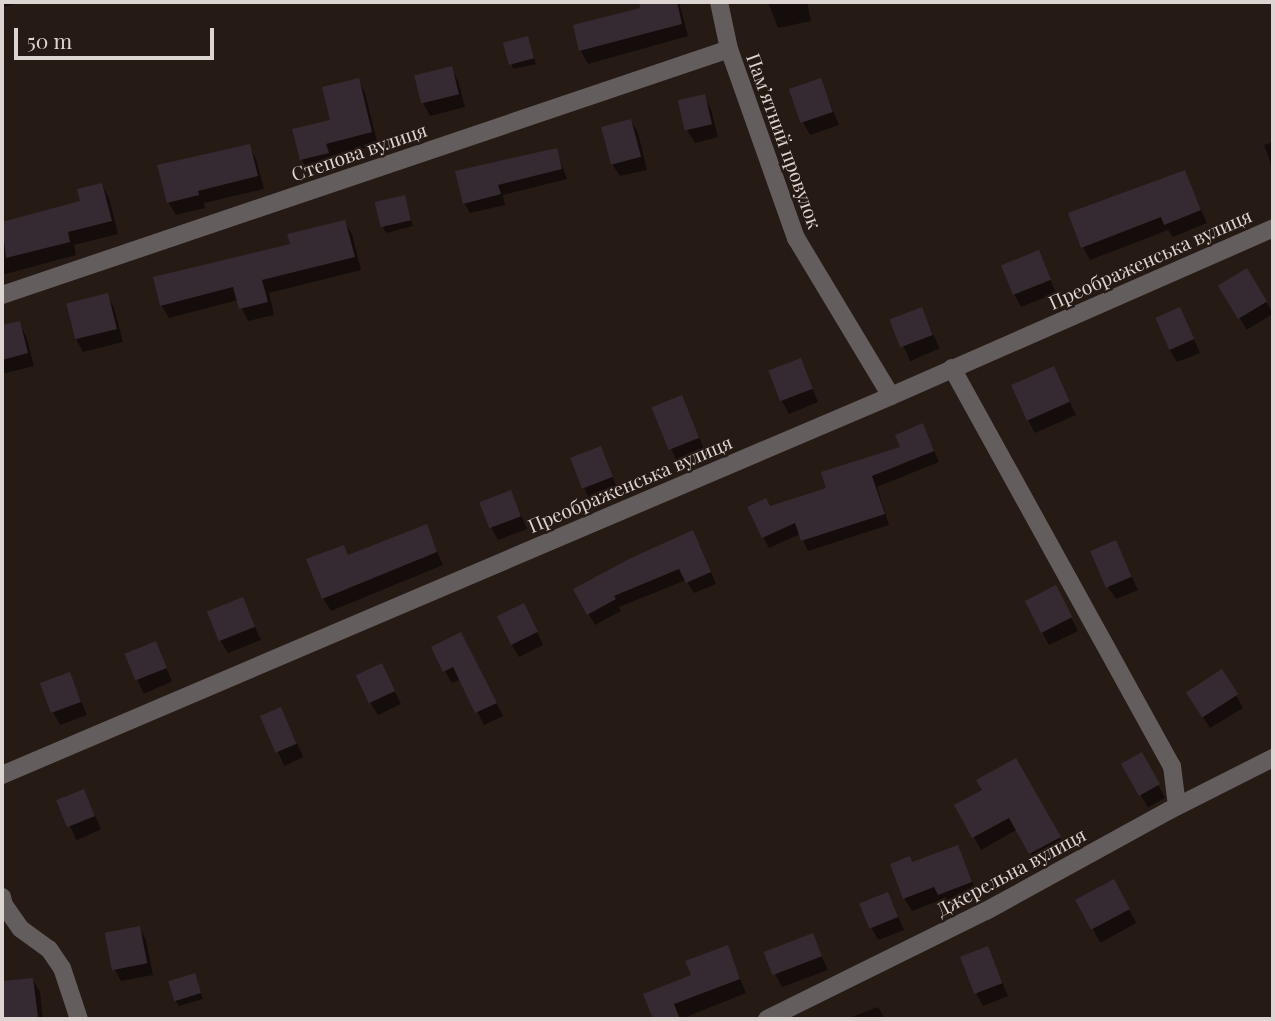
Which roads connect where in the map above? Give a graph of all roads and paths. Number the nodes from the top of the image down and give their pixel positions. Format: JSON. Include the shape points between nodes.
{"nodes":[{"id":1,"x":719,"y":2,"type":"edge"},
{"id":2,"x":729,"y":49,"type":"junction"},
{"id":3,"x":1273,"y":228,"type":"edge"},
{"id":4,"x":2,"y":295,"type":"edge"},
{"id":5,"x":952,"y":368,"type":"junction"},
{"id":6,"x":891,"y":396,"type":"junction"},
{"id":7,"x":1273,"y":758,"type":"edge"},
{"id":8,"x":2,"y":775,"type":"edge"},
{"id":9,"x":1177,"y":806,"type":"junction"},
{"id":10,"x":2,"y":897,"type":"edge"},
{"id":11,"x":79,"y":1019,"type":"edge"},
{"id":12,"x":767,"y":1019,"type":"edge"}],
"edges":[{"from":1,"to":2,"type":"street","name":"Пам’ятний провулок"},
{"from":2,"to":4,"type":"street","name":"Степова вулиця"},
{"from":2,"to":6,"type":"street","name":"Пам’ятний провулок","via":[[796,238]]},
{"from":3,"to":5,"type":"street","name":"Преображенська вулиця"},
{"from":5,"to":6,"type":"street","name":"Преображенська вулиця"},
{"from":5,"to":9,"type":"street","via":[[1172,766]]},
{"from":6,"to":8,"type":"street","name":"Преображенська вулиця"},
{"from":7,"to":9,"type":"street","name":"Джерельна вулиця"},
{"from":9,"to":12,"type":"street","name":"Джерельна вулиця","via":[[986,911]]},
{"from":10,"to":11,"type":"street","via":[[22,929],[49,949],[62,968]]}]}
